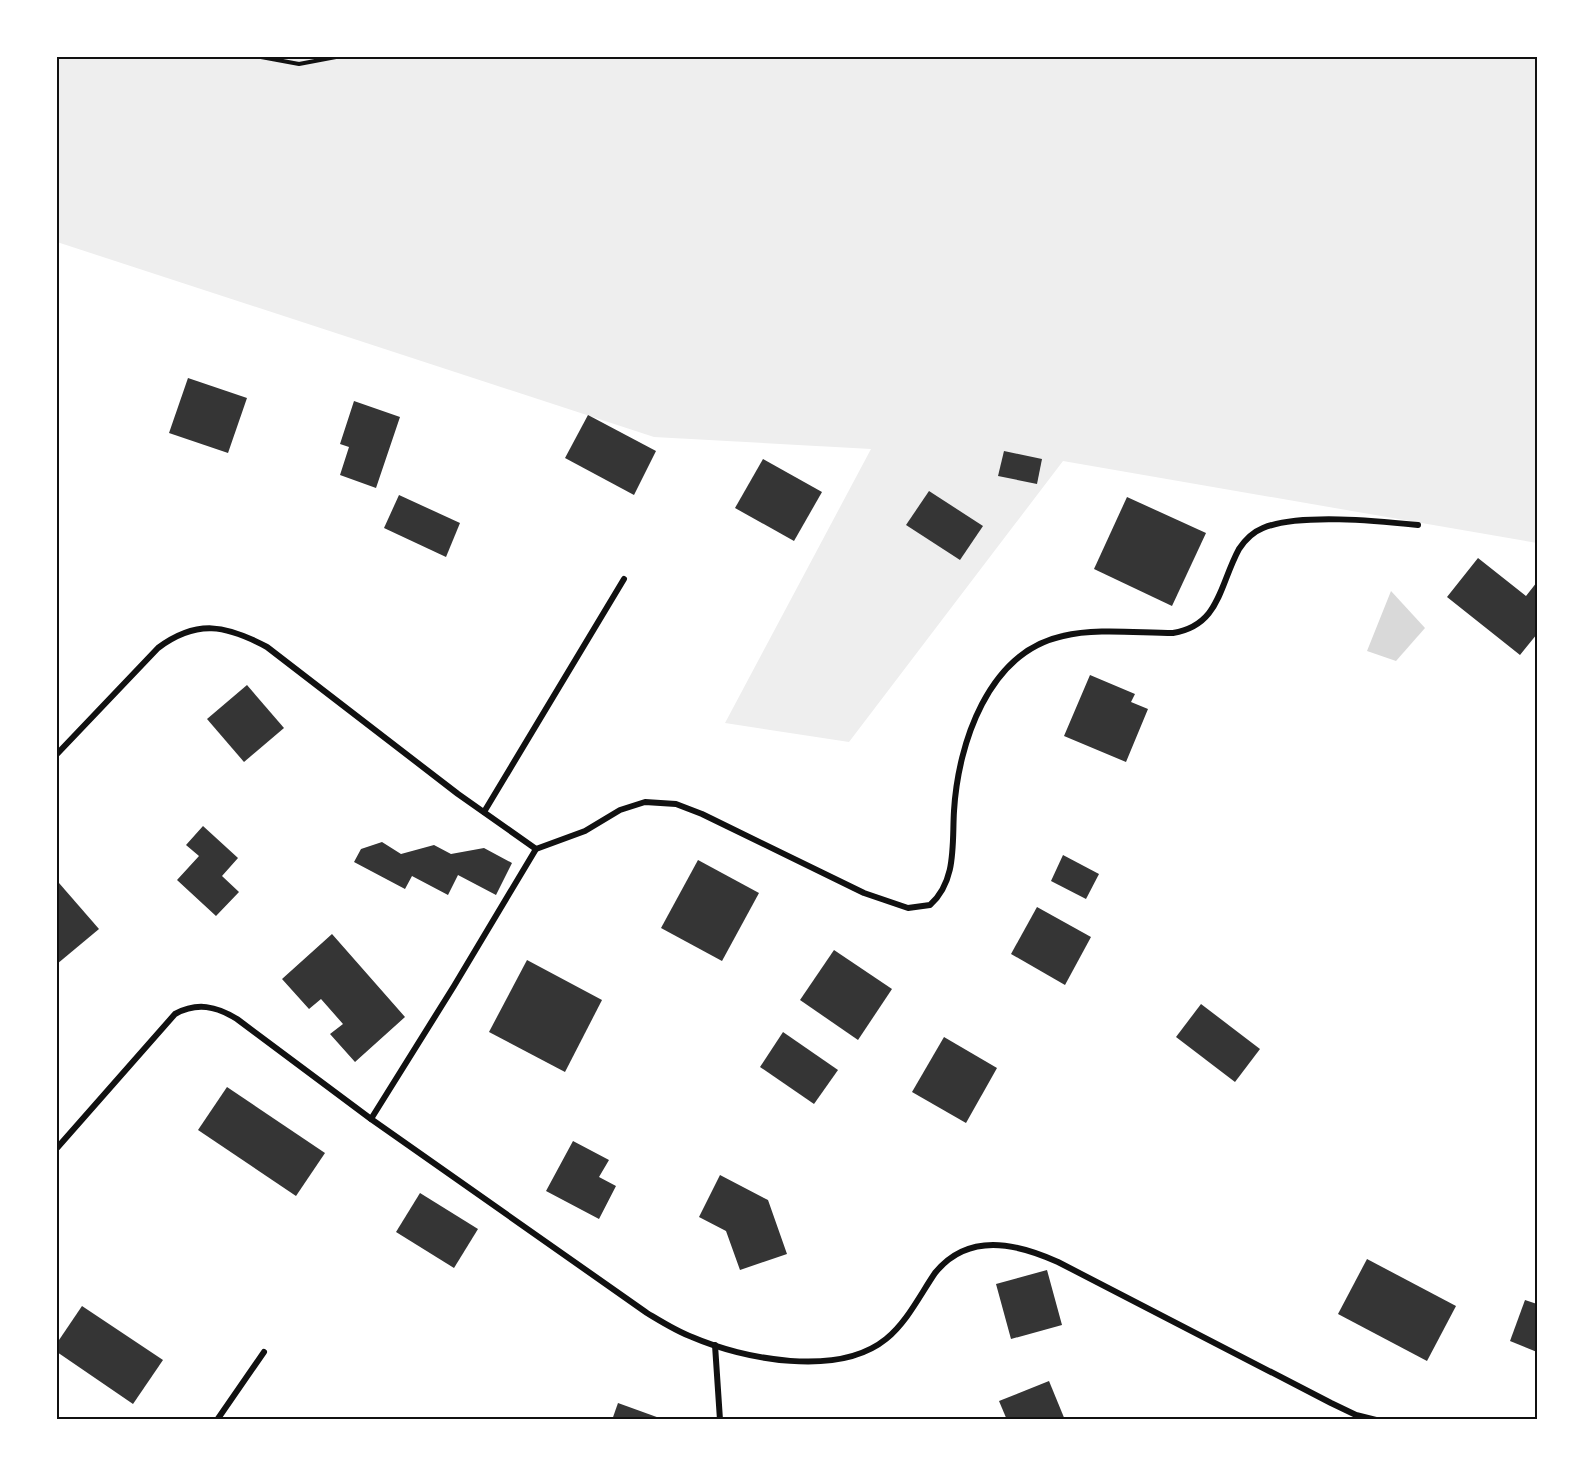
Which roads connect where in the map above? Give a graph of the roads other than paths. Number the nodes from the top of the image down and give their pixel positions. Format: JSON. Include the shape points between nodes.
{"nodes":[{"id":1,"x":1418,"y":525,"type":"dead end"},
{"id":2,"x":624,"y":579,"type":"dead end"},
{"id":3,"x":57,"y":754,"type":"edge"},
{"id":4,"x":484,"y":813,"type":"junction"},
{"id":5,"x":536,"y":849,"type":"junction"},
{"id":6,"x":370,"y":1119,"type":"junction"},
{"id":7,"x":57,"y":1148,"type":"edge"},
{"id":8,"x":715,"y":1346,"type":"junction"},
{"id":9,"x":264,"y":1352,"type":"dead end"},
{"id":10,"x":217,"y":1420,"type":"edge"},
{"id":11,"x":720,"y":1420,"type":"edge"},
{"id":12,"x":1376,"y":1420,"type":"edge"},
{"id":13,"x":1440,"y":1420,"type":"edge"},
{"id":14,"x":1465,"y":1420,"type":"edge"}],
"edges":[{"from":1,"to":5,"type":"street","via":[[1314,520],[1262,528],[1239,549],[1213,608],[1199,625],[1173,633],[1064,635],[1023,654],[989,692],[972,725],[956,789],[949,874],[944,888],[930,905],[908,909],[872,896],[676,804],[645,802],[631,806],[585,831]]},
{"from":2,"to":4,"type":"street"},
{"from":3,"to":4,"type":"street","via":[[158,648],[192,631],[223,629],[267,647]]},
{"from":4,"to":5,"type":"street"},
{"from":5,"to":6,"type":"street"},
{"from":6,"to":7,"type":"street","via":[[237,1019],[201,1005],[176,1014]]},
{"from":6,"to":8,"type":"street","via":[[647,1313]]},
{"from":8,"to":11,"type":"street"},
{"from":8,"to":12,"type":"street","via":[[757,1356],[813,1362],[873,1349],[894,1332],[942,1264],[971,1248],[1011,1245],[1058,1262],[1331,1403]]},
{"from":9,"to":10,"type":"street"},
{"from":13,"to":14,"type":"street"}]}
